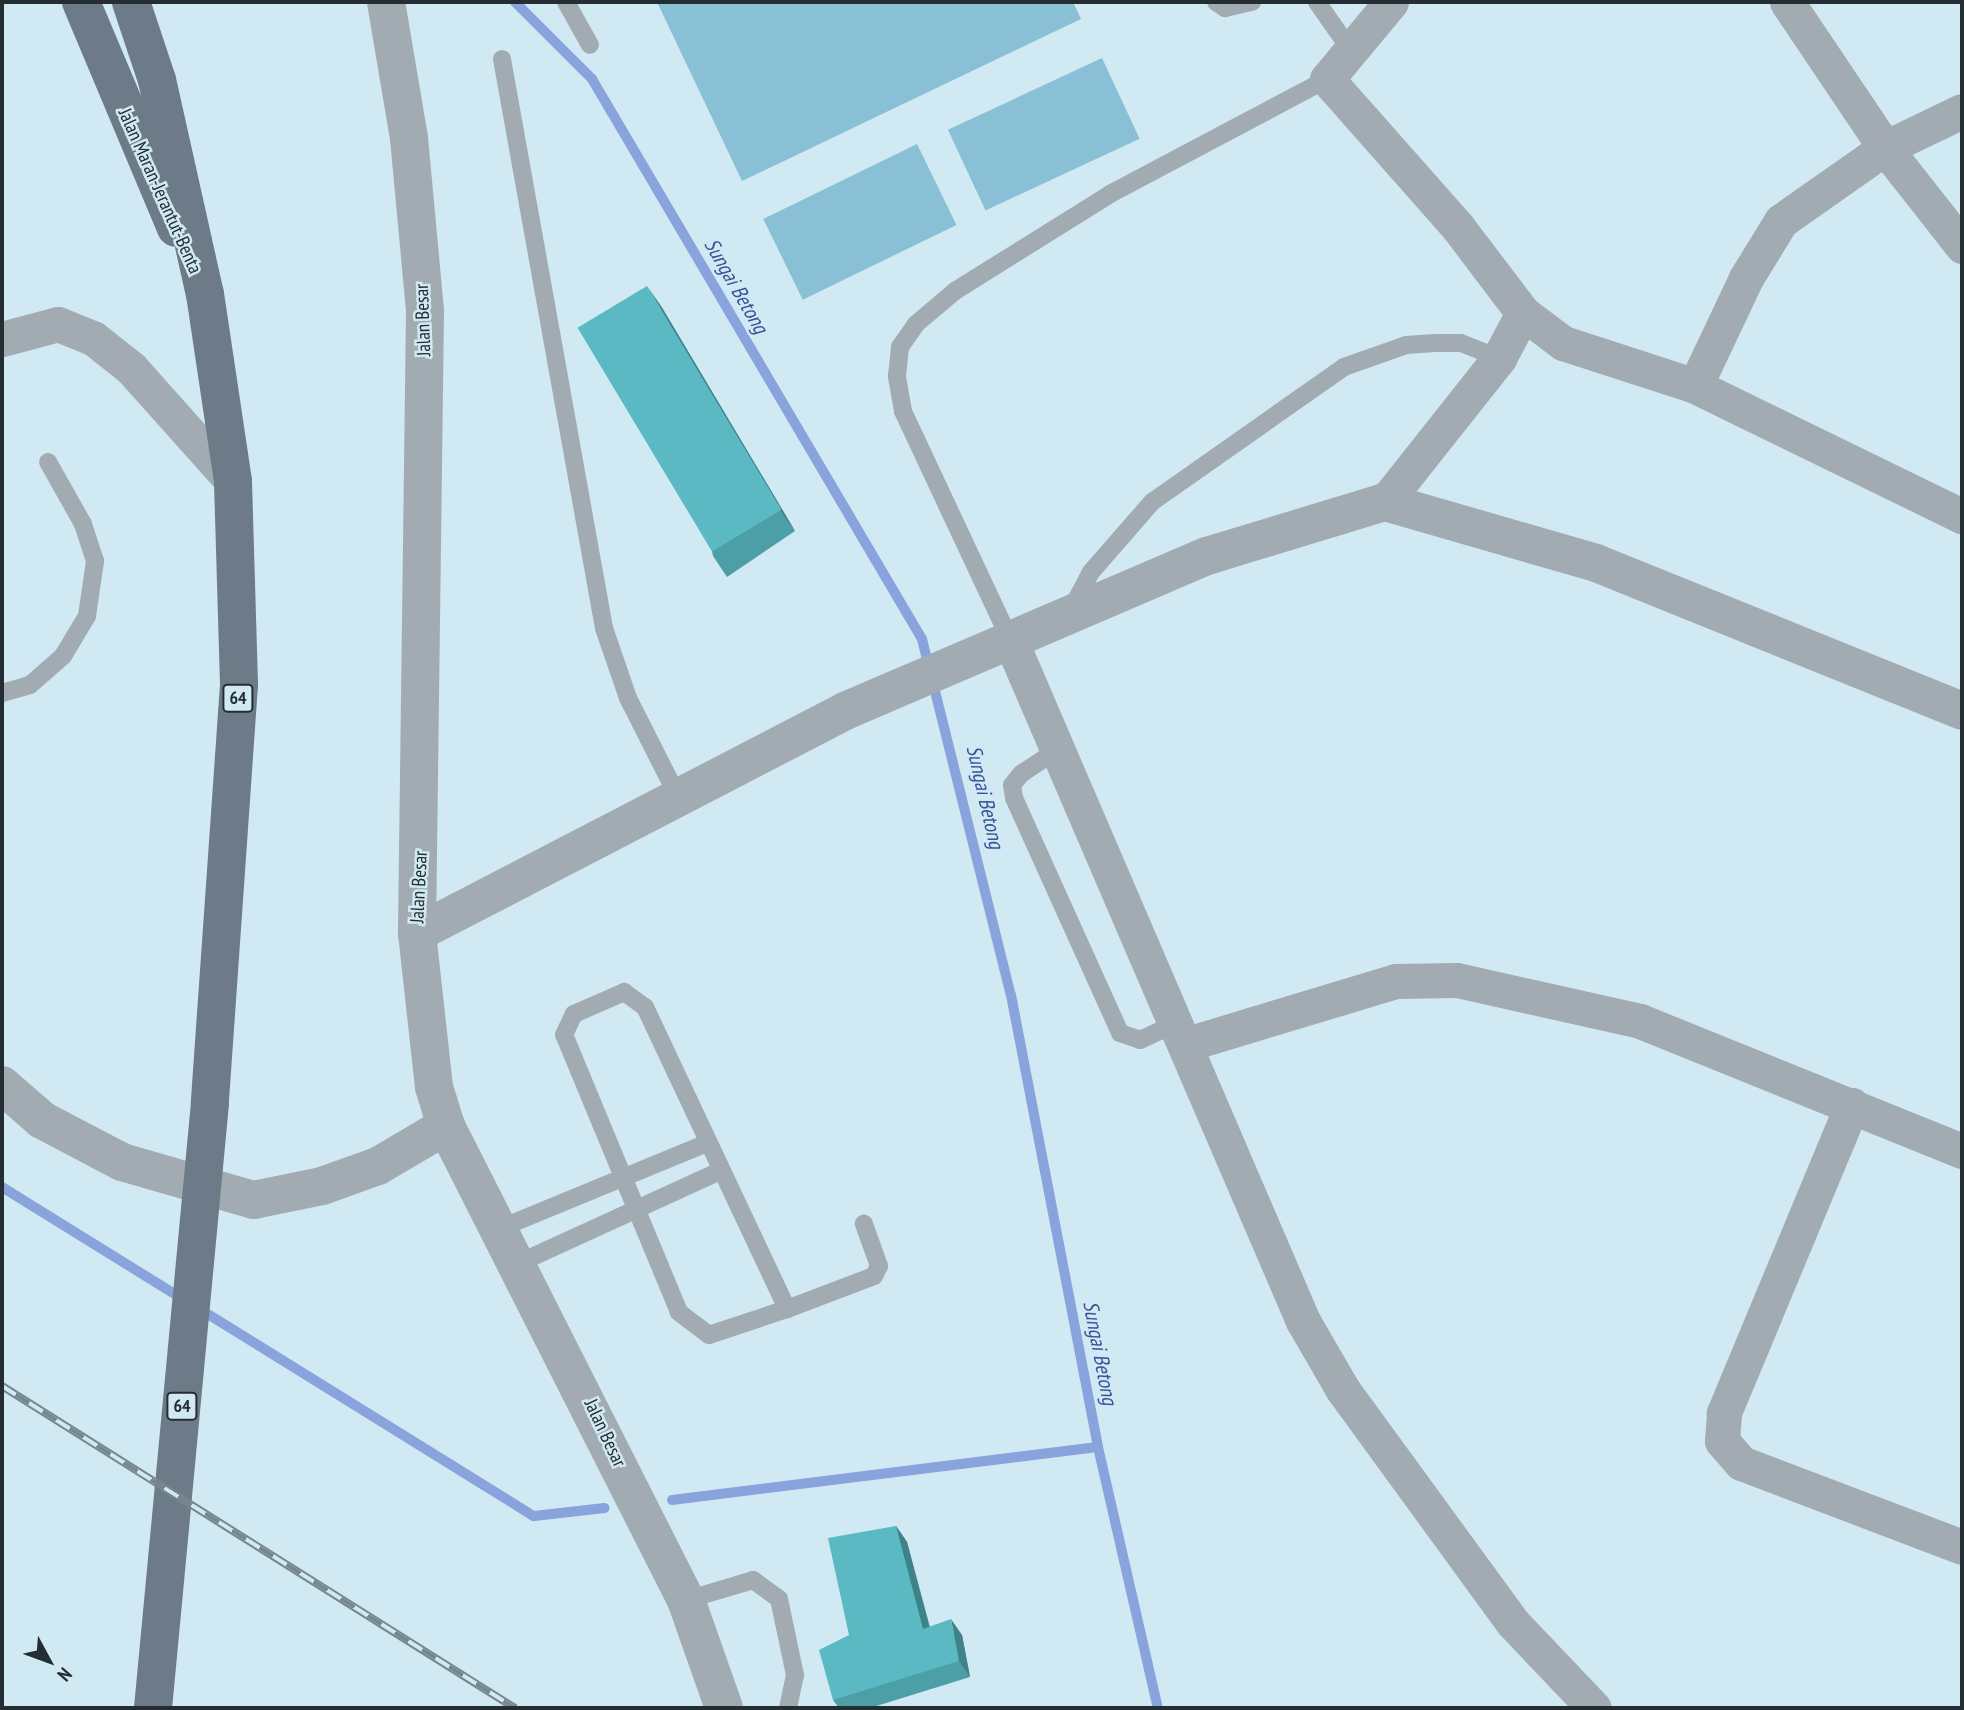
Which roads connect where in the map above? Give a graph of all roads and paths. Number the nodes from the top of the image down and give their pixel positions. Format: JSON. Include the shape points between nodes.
{"nodes":[{"id":1,"x":81,"y":2,"type":"edge"},
{"id":2,"x":131,"y":2,"type":"edge"},
{"id":3,"x":386,"y":2,"type":"edge"},
{"id":4,"x":566,"y":2,"type":"edge"},
{"id":5,"x":1216,"y":2,"type":"edge"},
{"id":6,"x":1252,"y":2,"type":"edge"},
{"id":7,"x":1317,"y":2,"type":"edge"},
{"id":8,"x":1391,"y":2,"type":"edge"},
{"id":9,"x":1787,"y":2,"type":"edge"},
{"id":10,"x":590,"y":45,"type":"dead end"},
{"id":11,"x":1352,"y":52,"type":"junction"},
{"id":12,"x":502,"y":59,"type":"dead end"},
{"id":13,"x":1327,"y":79,"type":"junction"},
{"id":14,"x":1962,"y":111,"type":"edge"},
{"id":15,"x":1885,"y":148,"type":"junction"},
{"id":16,"x":1962,"y":246,"type":"edge"},
{"id":17,"x":205,"y":294,"type":"junction"},
{"id":18,"x":1523,"y":313,"type":"junction"},
{"id":19,"x":2,"y":339,"type":"edge"},
{"id":20,"x":1499,"y":358,"type":"junction"},
{"id":21,"x":1695,"y":386,"type":"junction"},
{"id":22,"x":48,"y":462,"type":"dead end"},
{"id":23,"x":233,"y":482,"type":"junction"},
{"id":24,"x":1385,"y":502,"type":"junction"},
{"id":25,"x":1962,"y":516,"type":"edge"},
{"id":26,"x":1065,"y":620,"type":"junction"},
{"id":27,"x":1000,"y":648,"type":"junction"},
{"id":28,"x":2,"y":694,"type":"edge"},
{"id":29,"x":1962,"y":711,"type":"edge"},
{"id":30,"x":1057,"y":750,"type":"junction"},
{"id":31,"x":678,"y":797,"type":"junction"},
{"id":32,"x":417,"y":933,"type":"junction"},
{"id":33,"x":1182,"y":1034,"type":"junction"},
{"id":34,"x":2,"y":1085,"type":"edge"},
{"id":35,"x":1852,"y":1105,"type":"junction"},
{"id":36,"x":446,"y":1126,"type":"junction"},
{"id":37,"x":705,"y":1144,"type":"junction"},
{"id":38,"x":1962,"y":1151,"type":"edge"},
{"id":39,"x":720,"y":1171,"type":"junction"},
{"id":40,"x":621,"y":1178,"type":"junction"},
{"id":41,"x":635,"y":1211,"type":"junction"},
{"id":42,"x":864,"y":1224,"type":"dead end"},
{"id":43,"x":501,"y":1228,"type":"junction"},
{"id":44,"x":519,"y":1264,"type":"junction"},
{"id":45,"x":787,"y":1309,"type":"junction"},
{"id":46,"x":1962,"y":1547,"type":"edge"},
{"id":47,"x":686,"y":1600,"type":"junction"},
{"id":48,"x":153,"y":1708,"type":"edge"},
{"id":49,"x":724,"y":1708,"type":"edge"},
{"id":50,"x":784,"y":1708,"type":"edge"},
{"id":51,"x":1594,"y":1708,"type":"edge"}],
"edges":[{"from":1,"to":17,"type":"main road","name":"Jalan Maran-Jerantut-Benta","number":"64"},
{"from":2,"to":17,"type":"main road","name":"Jalan Maran-Jerantut-Benta","number":"64","via":[[157,80]]},
{"from":3,"to":32,"type":"street","name":"Jalan Besar","via":[[408,127],[425,311]]},
{"from":4,"to":10,"type":"lane"},
{"from":5,"to":6,"type":"lane","via":[[1225,8]]},
{"from":7,"to":11,"type":"lane"},
{"from":8,"to":11,"type":"street"},
{"from":9,"to":15,"type":"street"},
{"from":11,"to":13,"type":"street"},
{"from":12,"to":31,"type":"lane","via":[[604,628],[628,698]]},
{"from":13,"to":18,"type":"street","via":[[1457,226]]},
{"from":13,"to":27,"type":"lane","via":[[1110,194],[955,291],[916,324],[900,347],[897,376],[903,411]]},
{"from":14,"to":15,"type":"street"},
{"from":15,"to":16,"type":"street"},
{"from":15,"to":21,"type":"street","via":[[1781,221],[1746,278]]},
{"from":17,"to":23,"type":"main road","number":"64"},
{"from":18,"to":20,"type":"street"},
{"from":18,"to":21,"type":"street","via":[[1563,342]]},
{"from":19,"to":23,"type":"street","via":[[58,324],[93,338],[131,368]]},
{"from":20,"to":24,"type":"street"},
{"from":20,"to":26,"type":"lane","via":[[1461,344],[1426,343],[1344,367],[1152,502],[1091,572]]},
{"from":21,"to":25,"type":"street"},
{"from":22,"to":28,"type":"lane","via":[[83,524],[95,561],[87,616],[63,656],[30,685]]},
{"from":23,"to":48,"type":"main road","number":"64","via":[[239,685],[210,1103]]},
{"from":24,"to":26,"type":"street","via":[[1207,556]]},
{"from":24,"to":29,"type":"street","via":[[1596,562]]},
{"from":26,"to":27,"type":"street"},
{"from":27,"to":30,"type":"street"},
{"from":27,"to":31,"type":"street","via":[[845,711]]},
{"from":30,"to":33,"type":"street"},
{"from":30,"to":33,"type":"lane","via":[[1021,774],[1012,785],[1014,798],[1120,1033],[1140,1040]]},
{"from":31,"to":32,"type":"street"},
{"from":32,"to":36,"type":"street","name":"Jalan Besar","via":[[423,1020]]},
{"from":33,"to":35,"type":"street","via":[[1396,981],[1457,980],[1640,1021]]},
{"from":33,"to":51,"type":"street","via":[[1270,1253],[1343,1390],[1513,1623]]},
{"from":34,"to":36,"type":"street","via":[[42,1120],[122,1162],[254,1200],[322,1186],[378,1166]]},
{"from":35,"to":38,"type":"street"},
{"from":35,"to":46,"type":"street","via":[[1724,1413],[1722,1441],[1741,1463]]},
{"from":36,"to":43,"type":"street","name":"Jalan Besar"},
{"from":37,"to":39,"type":"lane"},
{"from":37,"to":40,"type":"lane"},
{"from":37,"to":40,"type":"lane","via":[[645,1007],[624,992],[574,1014],[565,1035]]},
{"from":39,"to":41,"type":"lane"},
{"from":39,"to":45,"type":"lane"},
{"from":40,"to":41,"type":"lane"},
{"from":40,"to":43,"type":"lane"},
{"from":41,"to":44,"type":"lane"},
{"from":41,"to":45,"type":"lane","via":[[679,1312],[697,1330],[709,1335]]},
{"from":42,"to":45,"type":"lane","via":[[879,1266],[874,1276]]},
{"from":43,"to":44,"type":"street","name":"Jalan Besar"},
{"from":44,"to":47,"type":"street","name":"Jalan Besar"},
{"from":47,"to":49,"type":"street","name":"Jalan Besar"},
{"from":47,"to":50,"type":"lane","via":[[753,1580],[779,1600],[795,1675]]}]}
